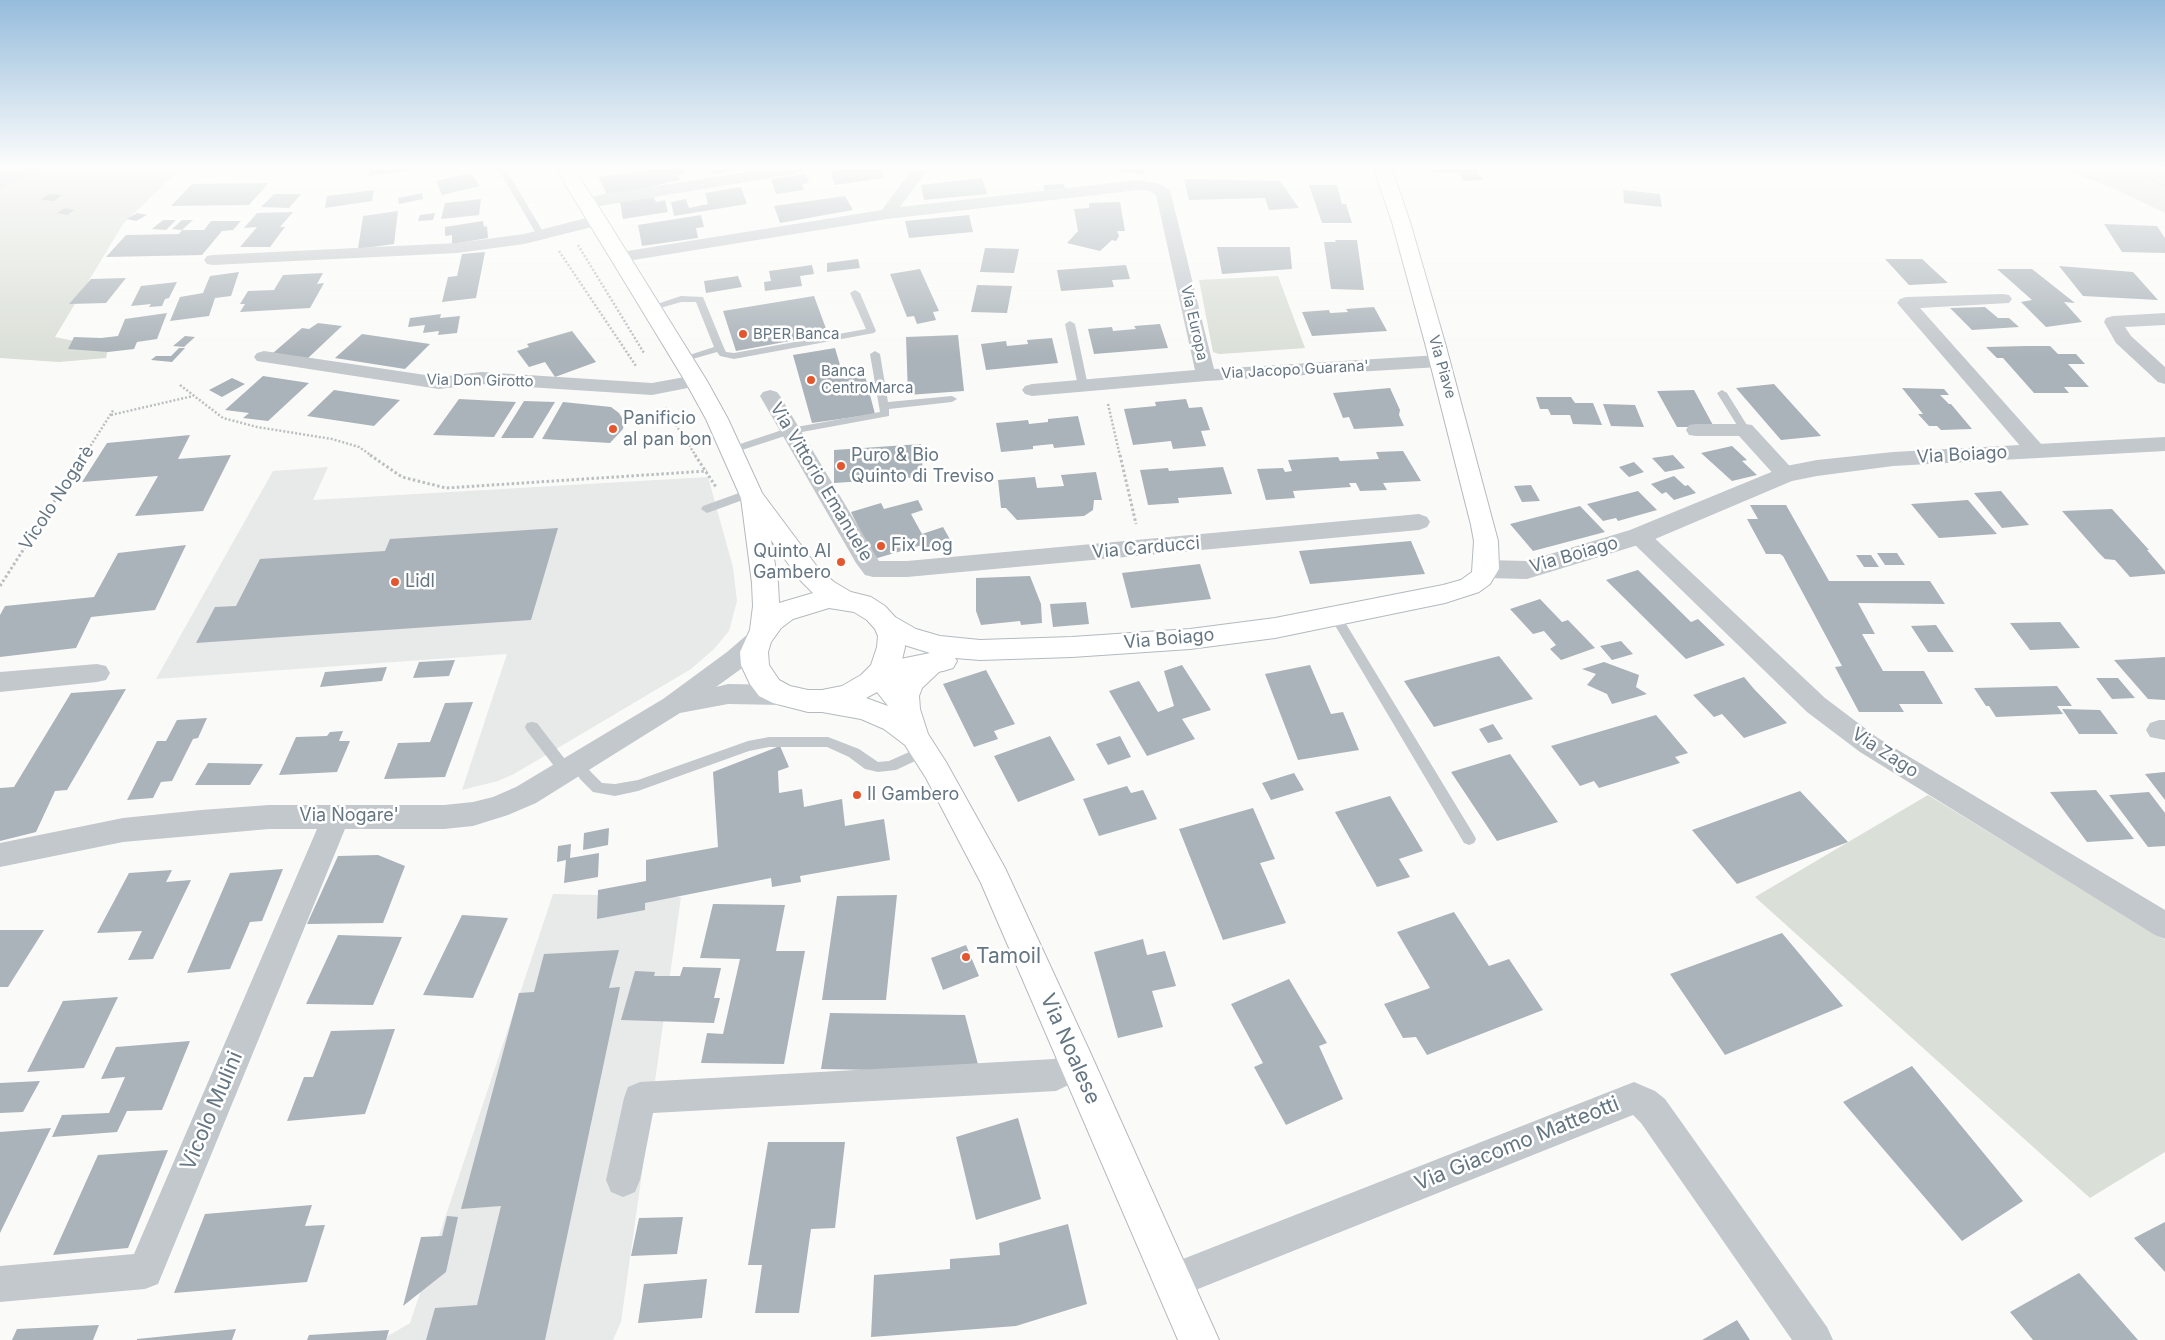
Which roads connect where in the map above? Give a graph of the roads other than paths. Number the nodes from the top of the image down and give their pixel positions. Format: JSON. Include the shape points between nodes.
{"nodes":[{"id":1,"x":549,"y":232,"type":"edge"},
{"id":2,"x":605,"y":232,"type":"edge"},
{"id":3,"x":779,"y":232,"type":"edge"},
{"id":4,"x":1173,"y":232,"type":"edge"},
{"id":5,"x":1404,"y":232,"type":"edge"},
{"id":6,"x":544,"y":234,"type":"joint"},
{"id":7,"x":621,"y":257,"type":"junction"},
{"id":8,"x":213,"y":260,"type":"dead end"},
{"id":9,"x":855,"y":293,"type":"dead end"},
{"id":10,"x":2003,"y":298,"type":"dead end"},
{"id":11,"x":650,"y":308,"type":"junction"},
{"id":12,"x":2165,"y":319,"type":"edge"},
{"id":13,"x":1070,"y":324,"type":"dead end"},
{"id":14,"x":719,"y":348,"type":"junction"},
{"id":15,"x":875,"y":354,"type":"dead end"},
{"id":16,"x":264,"y":357,"type":"dead end"},
{"id":17,"x":682,"y":359,"type":"junction"},
{"id":18,"x":1440,"y":361,"type":"junction"},
{"id":19,"x":1206,"y":375,"type":"junction"},
{"id":20,"x":2165,"y":378,"type":"edge"},
{"id":21,"x":696,"y":381,"type":"junction"},
{"id":22,"x":1084,"y":386,"type":"junction"},
{"id":23,"x":1032,"y":390,"type":"dead end"},
{"id":24,"x":1722,"y":393,"type":"dead end"},
{"id":25,"x":770,"y":396,"type":"dead end"},
{"id":26,"x":952,"y":399,"type":"dead end"},
{"id":27,"x":884,"y":406,"type":"junction"},
{"id":28,"x":1696,"y":430,"type":"dead end"},
{"id":29,"x":1745,"y":430,"type":"junction"},
{"id":30,"x":789,"y":431,"type":"junction"},
{"id":31,"x":2165,"y":444,"type":"edge"},
{"id":32,"x":732,"y":450,"type":"junction"},
{"id":33,"x":2035,"y":450,"type":"junction"},
{"id":34,"x":1786,"y":474,"type":"junction"},
{"id":35,"x":751,"y":494,"type":"junction"},
{"id":36,"x":707,"y":509,"type":"dead end"},
{"id":37,"x":1419,"y":522,"type":"dead end"},
{"id":38,"x":1639,"y":536,"type":"junction"},
{"id":39,"x":873,"y":569,"type":"joint"},
{"id":40,"x":1486,"y":569,"type":"junction"},
{"id":41,"x":844,"y":600,"type":"junction"},
{"id":42,"x":1336,"y":617,"type":"junction"},
{"id":43,"x":886,"y":624,"type":"junction"},
{"id":44,"x":760,"y":635,"type":"junction"},
{"id":45,"x":980,"y":650,"type":"junction"},
{"id":46,"x":930,"y":664,"type":"junction"},
{"id":47,"x":97,"y":673,"type":"dead end"},
{"id":48,"x":880,"y":673,"type":"junction"},
{"id":49,"x":0,"y":682,"type":"edge"},
{"id":50,"x":783,"y":696,"type":"junction"},
{"id":51,"x":822,"y":701,"type":"junction"},
{"id":52,"x":672,"y":706,"type":"junction"},
{"id":53,"x":532,"y":727,"type":"dead end"},
{"id":54,"x":915,"y":732,"type":"junction"},
{"id":55,"x":572,"y":767,"type":"junction"},
{"id":56,"x":336,"y":816,"type":"junction"},
{"id":57,"x":1469,"y":840,"type":"dead end"},
{"id":58,"x":0,"y":856,"type":"edge"},
{"id":59,"x":2165,"y":926,"type":"edge"},
{"id":60,"x":1078,"y":1064,"type":"junction"},
{"id":61,"x":623,"y":1180,"type":"dead end"},
{"id":62,"x":1173,"y":1281,"type":"junction"},
{"id":63,"x":0,"y":1284,"type":"edge"},
{"id":64,"x":1199,"y":1340,"type":"edge"},
{"id":65,"x":1814,"y":1340,"type":"edge"}],
"edges":[{"from":1,"to":6,"type":"street"},
{"from":2,"to":7,"type":"main road"},
{"from":3,"to":7,"type":"street","name":"Via Europa"},
{"from":4,"to":19,"type":"street","name":"Via Europa"},
{"from":5,"to":18,"type":"main road","name":"Via Piave"},
{"from":6,"to":8,"type":"street","via":[[457,248]]},
{"from":7,"to":11,"type":"main road"},
{"from":9,"to":14,"type":"lane","via":[[870,331],[734,356],[723,354]]},
{"from":10,"to":33,"type":"street","via":[[1906,303]]},
{"from":11,"to":14,"type":"lane","via":[[681,299],[700,299]]},
{"from":11,"to":17,"type":"main road"},
{"from":12,"to":20,"type":"street","via":[[2113,322],[2123,339]]},
{"from":13,"to":22,"type":"lane"},
{"from":14,"to":17,"type":"lane"},
{"from":15,"to":27,"type":"lane"},
{"from":16,"to":21,"type":"street","name":"Via Don Girotto","via":[[439,383],[481,378],[652,389]]},
{"from":17,"to":21,"type":"main road"},
{"from":18,"to":19,"type":"street","name":"Via Jacopo Guarana'"},
{"from":18,"to":40,"type":"main road","name":"Via Piave","via":[[1483,525]]},
{"from":19,"to":22,"type":"street","name":"Via Jacopo Guarana'"},
{"from":21,"to":32,"type":"main road"},
{"from":22,"to":23,"type":"street","name":"Via Jacopo Guarana'"},
{"from":24,"to":29,"type":"lane"},
{"from":25,"to":30,"type":"street","name":"Via Vittorio Emanuele"},
{"from":26,"to":27,"type":"lane"},
{"from":27,"to":30,"type":"lane","via":[[886,414]]},
{"from":28,"to":29,"type":"street"},
{"from":29,"to":34,"type":"street"},
{"from":30,"to":32,"type":"lane"},
{"from":30,"to":39,"type":"street","name":"Via Vittorio Emanuele"},
{"from":31,"to":33,"type":"street","name":"Via Boiago"},
{"from":32,"to":35,"type":"main road"},
{"from":33,"to":34,"type":"street","name":"Via Boiago","via":[[1864,461]]},
{"from":34,"to":38,"type":"street","name":"Via Boiago"},
{"from":35,"to":36,"type":"lane"},
{"from":35,"to":41,"type":"main road","via":[[809,574]]},
{"from":35,"to":44,"type":"main road","via":[[765,583],[766,606]]},
{"from":37,"to":39,"type":"street","name":"Via Carducci","via":[[908,569]]},
{"from":38,"to":40,"type":"street","name":"Via Boiago","via":[[1527,570]]},
{"from":38,"to":59,"type":"street","name":"Via Zago","via":[[1816,705],[1869,745]]},
{"from":40,"to":42,"type":"main road","name":"Via Boiago","via":[[1481,578],[1470,586]]},
{"from":41,"to":43,"type":"main road","via":[[862,604]]},
{"from":41,"to":44,"type":"main road","via":[[813,601],[798,606],[772,621]]},
{"from":42,"to":45,"type":"main road","name":"Via Boiago","via":[[1190,638]]},
{"from":42,"to":57,"type":"lane"},
{"from":43,"to":45,"type":"main road","name":"Via Boiago","via":[[907,636],[940,646]]},
{"from":43,"to":48,"type":"main road","via":[[892,648]]},
{"from":44,"to":50,"type":"main road","via":[[754,659],[760,678]]},
{"from":44,"to":52,"type":"street","name":"Via Nogare'","via":[[736,659]]},
{"from":45,"to":46,"type":"main road","name":"Via Boiago"},
{"from":46,"to":48,"type":"main road","name":"Via Boiago"},
{"from":46,"to":54,"type":"main road","via":[[909,684],[905,696]]},
{"from":47,"to":49,"type":"street"},
{"from":48,"to":51,"type":"main road","via":[[849,695]]},
{"from":48,"to":54,"type":"main road","name":"Via Noalese"},
{"from":50,"to":51,"type":"main road"},
{"from":50,"to":52,"type":"street","name":"Via Nogare'","via":[[728,694]]},
{"from":51,"to":54,"type":"main road","name":"Via Noalese","via":[[866,709]]},
{"from":52,"to":55,"type":"street","name":"Via Nogare'"},
{"from":53,"to":55,"type":"lane"},
{"from":54,"to":55,"type":"lane","via":[[891,766],[870,765],[854,753],[828,742],[769,742],[748,746],[638,786],[615,790],[598,788]]},
{"from":54,"to":60,"type":"main road","name":"Via Noalese","via":[[994,878]]},
{"from":55,"to":56,"type":"street","name":"Via Nogare'","via":[[512,802],[473,814],[444,817]]},
{"from":56,"to":58,"type":"street","name":"Via Nogare'","via":[[269,817],[122,830]]},
{"from":56,"to":63,"type":"street","name":"Vicolo Mulini","via":[[145,1271]]},
{"from":60,"to":61,"type":"street","via":[[1056,1075],[640,1098]]},
{"from":60,"to":62,"type":"main road","name":"Via Noalese"},
{"from":62,"to":64,"type":"main road","name":"Via Noalese"},
{"from":62,"to":65,"type":"street","name":"Via Giacomo Matteotti","via":[[1634,1098],[1654,1111]]}]}
